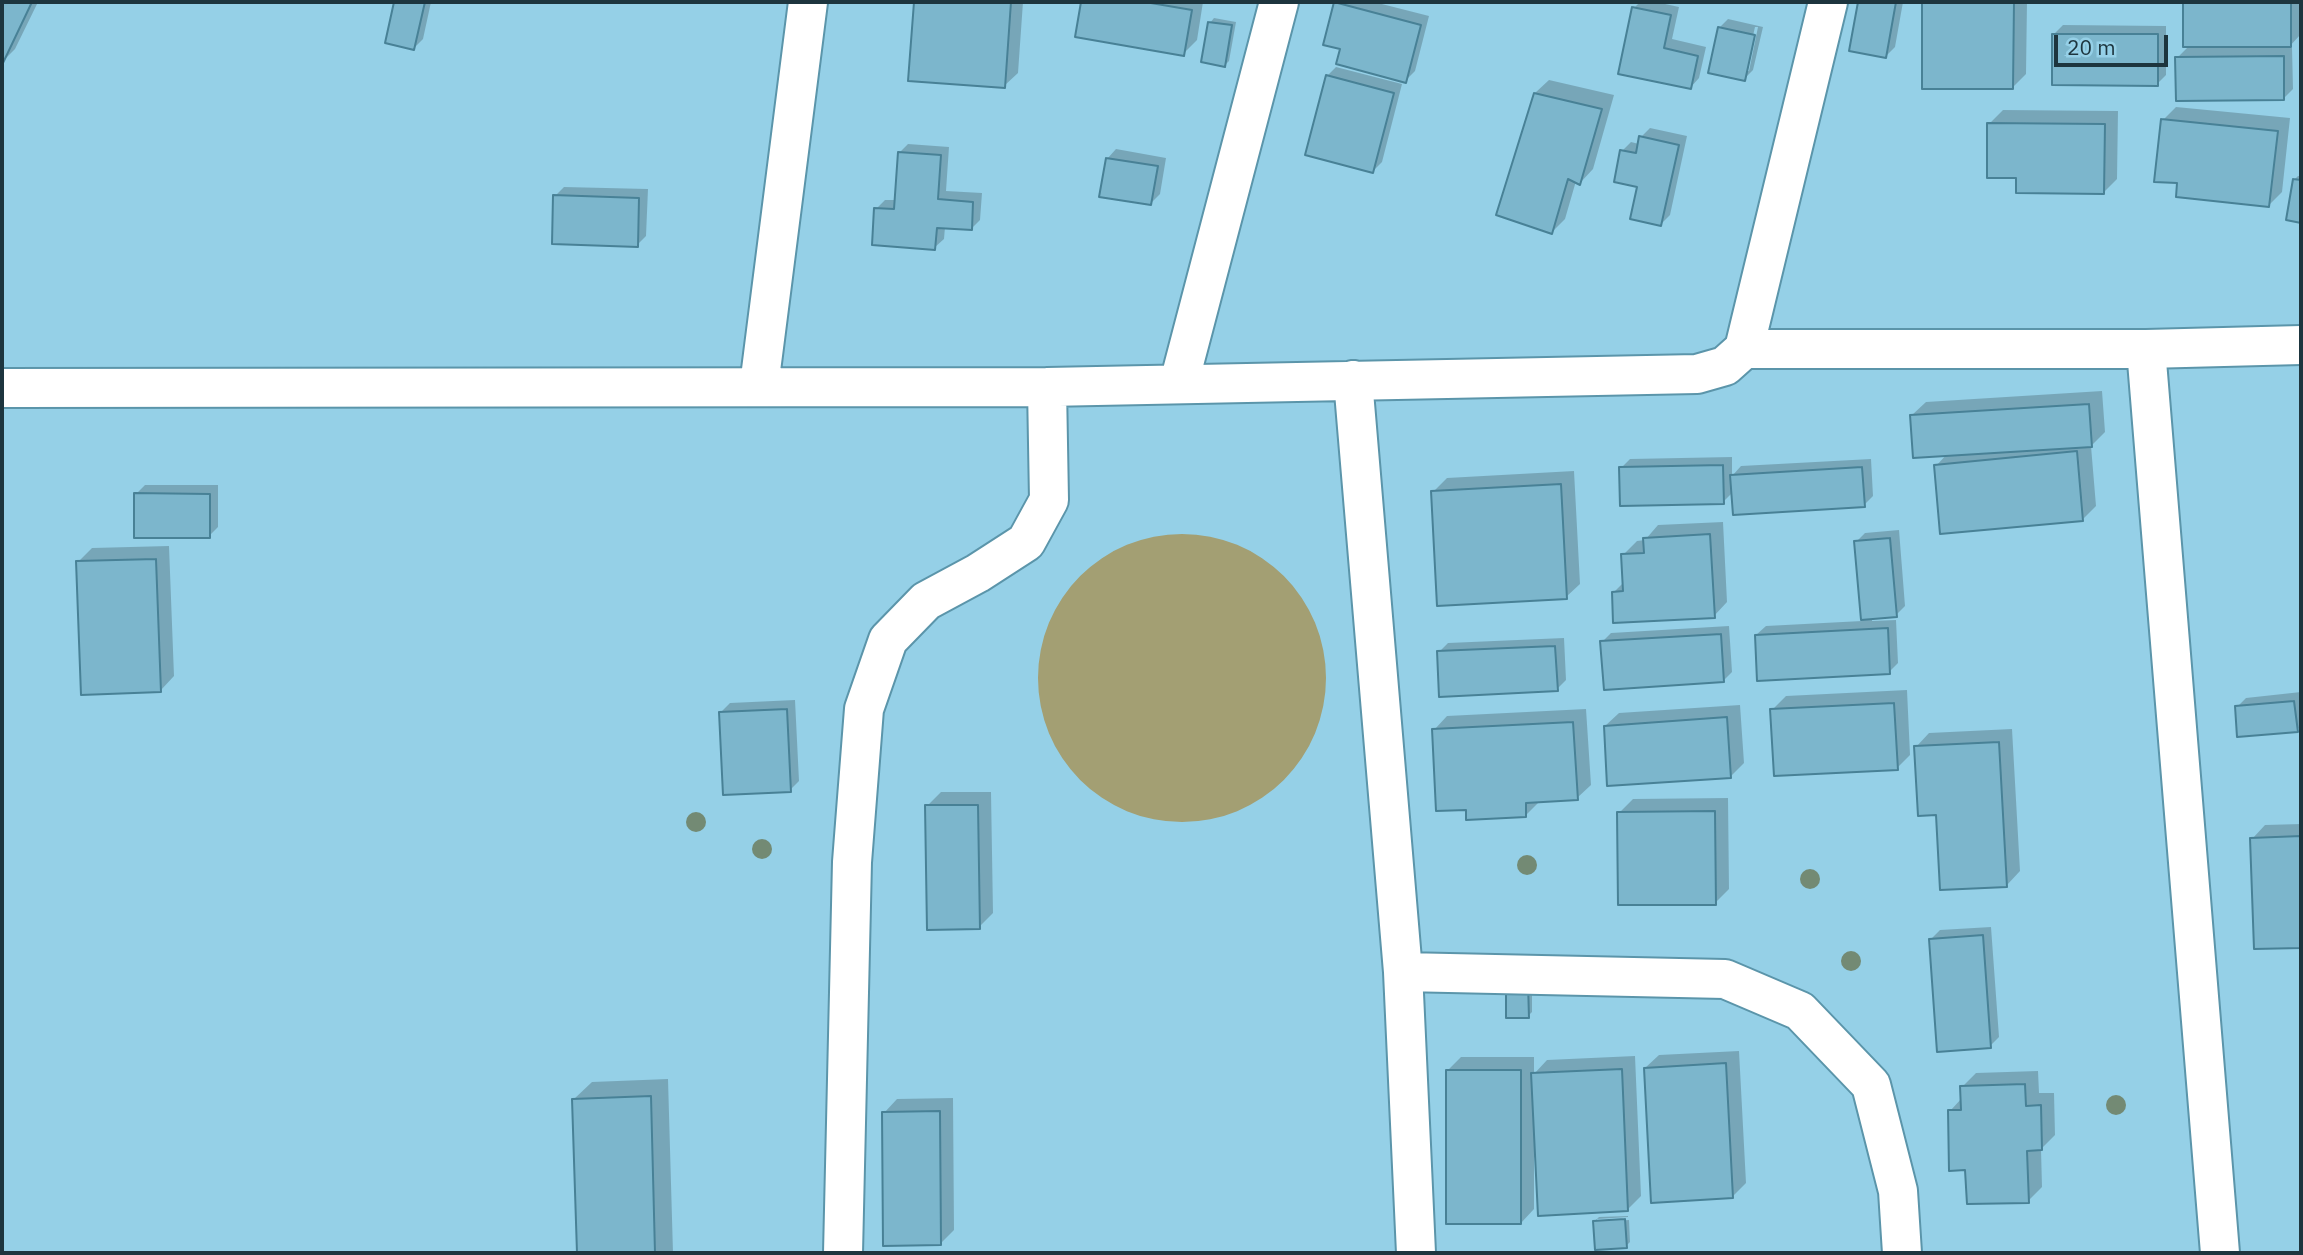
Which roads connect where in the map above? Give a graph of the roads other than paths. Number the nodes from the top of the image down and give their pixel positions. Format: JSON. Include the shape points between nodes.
{"nodes":[{"id":1,"x":808,"y":2,"type":"edge"},
{"id":2,"x":1279,"y":2,"type":"edge"},
{"id":3,"x":1828,"y":2,"type":"edge"},
{"id":4,"x":2301,"y":345,"type":"edge"},
{"id":5,"x":1744,"y":349,"type":"junction"},
{"id":6,"x":2147,"y":349,"type":"junction"},
{"id":7,"x":1353,"y":380,"type":"junction"},
{"id":8,"x":1179,"y":383,"type":"junction"},
{"id":9,"x":759,"y":386,"type":"junction"},
{"id":10,"x":1047,"y":387,"type":"junction"},
{"id":11,"x":2,"y":388,"type":"edge"},
{"id":12,"x":1403,"y":972,"type":"junction"},
{"id":13,"x":843,"y":1253,"type":"edge"},
{"id":14,"x":1416,"y":1253,"type":"edge"},
{"id":15,"x":1902,"y":1253,"type":"edge"},
{"id":16,"x":2220,"y":1253,"type":"edge"}],
"edges":[{"from":1,"to":9,"type":"street"},
{"from":2,"to":8,"type":"street"},
{"from":3,"to":5,"type":"street"},
{"from":4,"to":6,"type":"street"},
{"from":5,"to":6,"type":"street"},
{"from":5,"to":7,"type":"street","via":[[1724,366],[1697,374]]},
{"from":6,"to":16,"type":"street"},
{"from":7,"to":8,"type":"street"},
{"from":7,"to":12,"type":"street"},
{"from":8,"to":10,"type":"street"},
{"from":9,"to":10,"type":"street"},
{"from":9,"to":11,"type":"street"},
{"from":10,"to":13,"type":"street","via":[[1049,500],[1026,542],[926,601],[888,640],[864,709],[852,862]]},
{"from":12,"to":14,"type":"street"},
{"from":12,"to":15,"type":"street","via":[[1724,979],[1800,1011],[1871,1085],[1898,1191]]}]}
